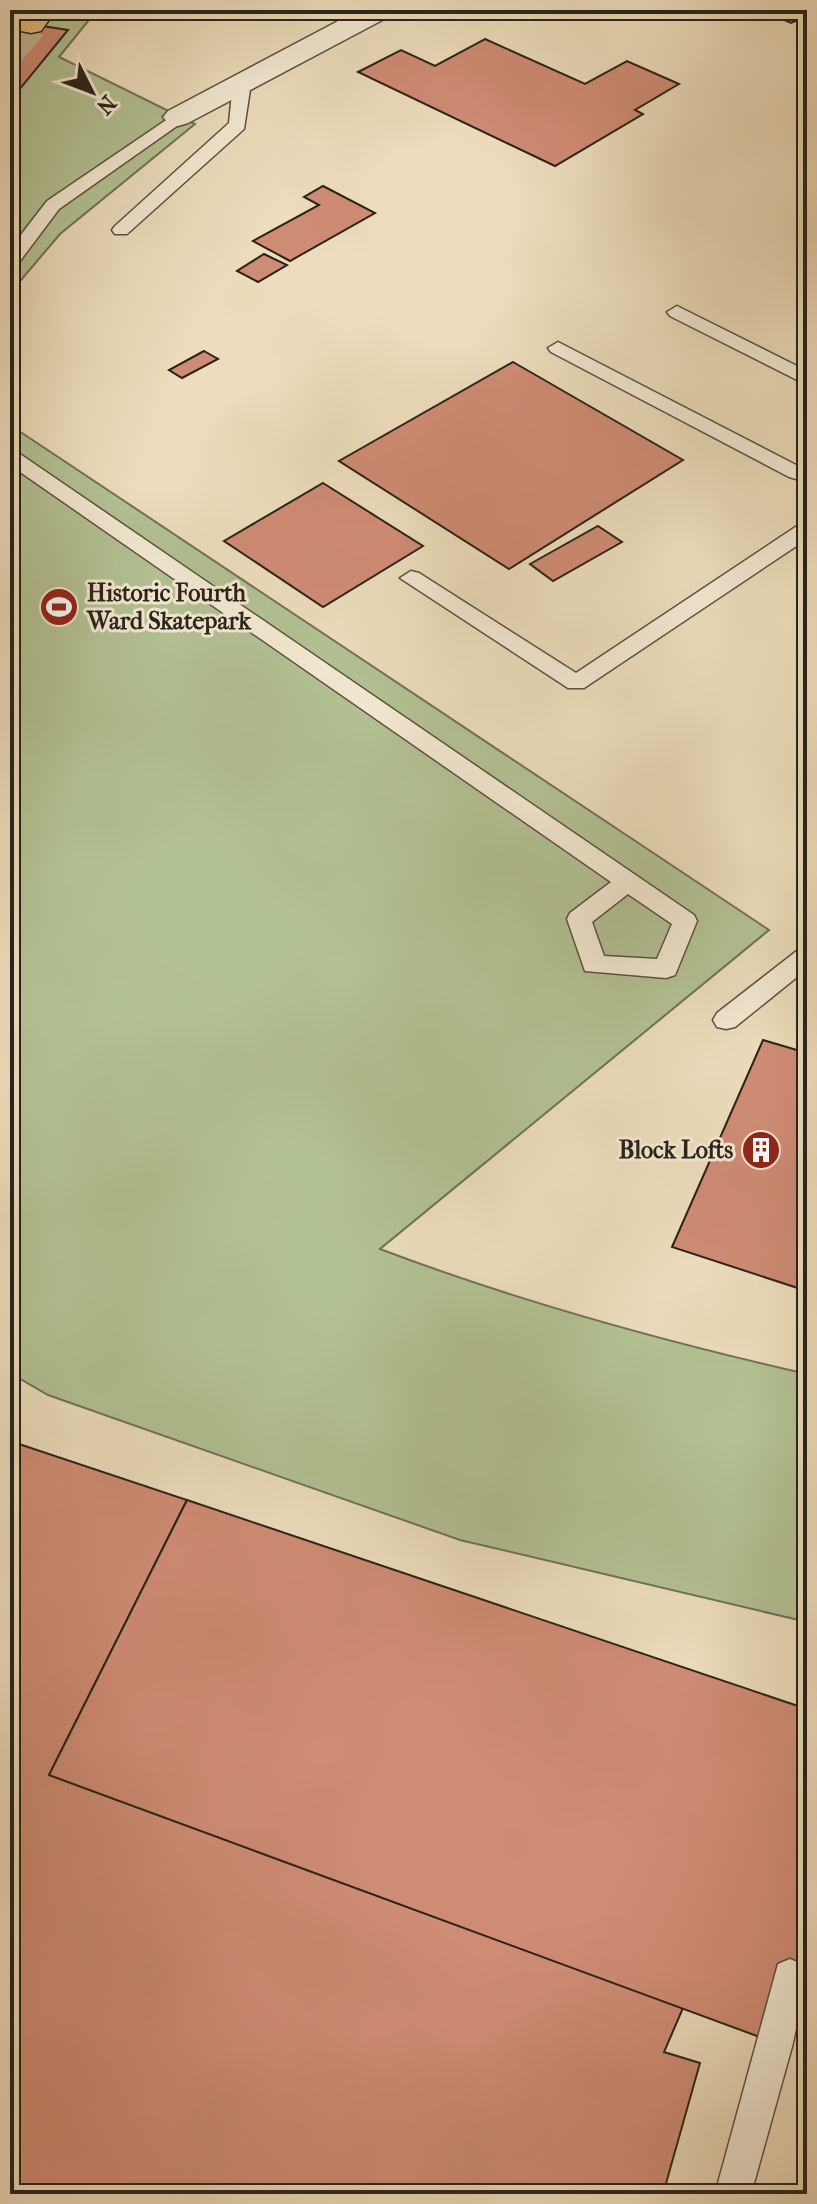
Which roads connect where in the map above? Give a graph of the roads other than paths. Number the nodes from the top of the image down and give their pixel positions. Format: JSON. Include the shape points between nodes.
{"nodes":[{"id":1,"x":380,"y":10,"type":"edge"},
{"id":2,"x":242,"y":83,"type":"junction"},
{"id":3,"x":178,"y":117,"type":"joint"},
{"id":4,"x":121,"y":230,"type":"dead end"},
{"id":5,"x":10,"y":261,"type":"edge"},
{"id":6,"x":677,"y":312,"type":"dead end"},
{"id":7,"x":558,"y":348,"type":"dead end"},
{"id":8,"x":807,"y":379,"type":"edge"},
{"id":9,"x":10,"y":456,"type":"edge"},
{"id":10,"x":803,"y":473,"type":"edge"},
{"id":11,"x":807,"y":529,"type":"edge"},
{"id":12,"x":411,"y":578,"type":"dead end"},
{"id":13,"x":628,"y":882,"type":"dead end"},
{"id":14,"x":807,"y":956,"type":"edge"},
{"id":15,"x":726,"y":1020,"type":"dead end"},
{"id":16,"x":790,"y":1976,"type":"dead end"},
{"id":17,"x":733,"y":2194,"type":"edge"}],
"edges":[{"from":1,"to":2,"type":"street"},
{"from":2,"to":3,"type":"street"},
{"from":2,"to":4,"type":"lane","via":[[238,125]]},
{"from":3,"to":5,"type":"lane","via":[[53,205]]},
{"from":6,"to":8,"type":"lane"},
{"from":7,"to":10,"type":"lane"},
{"from":9,"to":13,"type":"lane"},
{"from":11,"to":12,"type":"lane","via":[[576,683]]},
{"from":14,"to":15,"type":"lane"},
{"from":16,"to":17,"type":"lane"}]}
